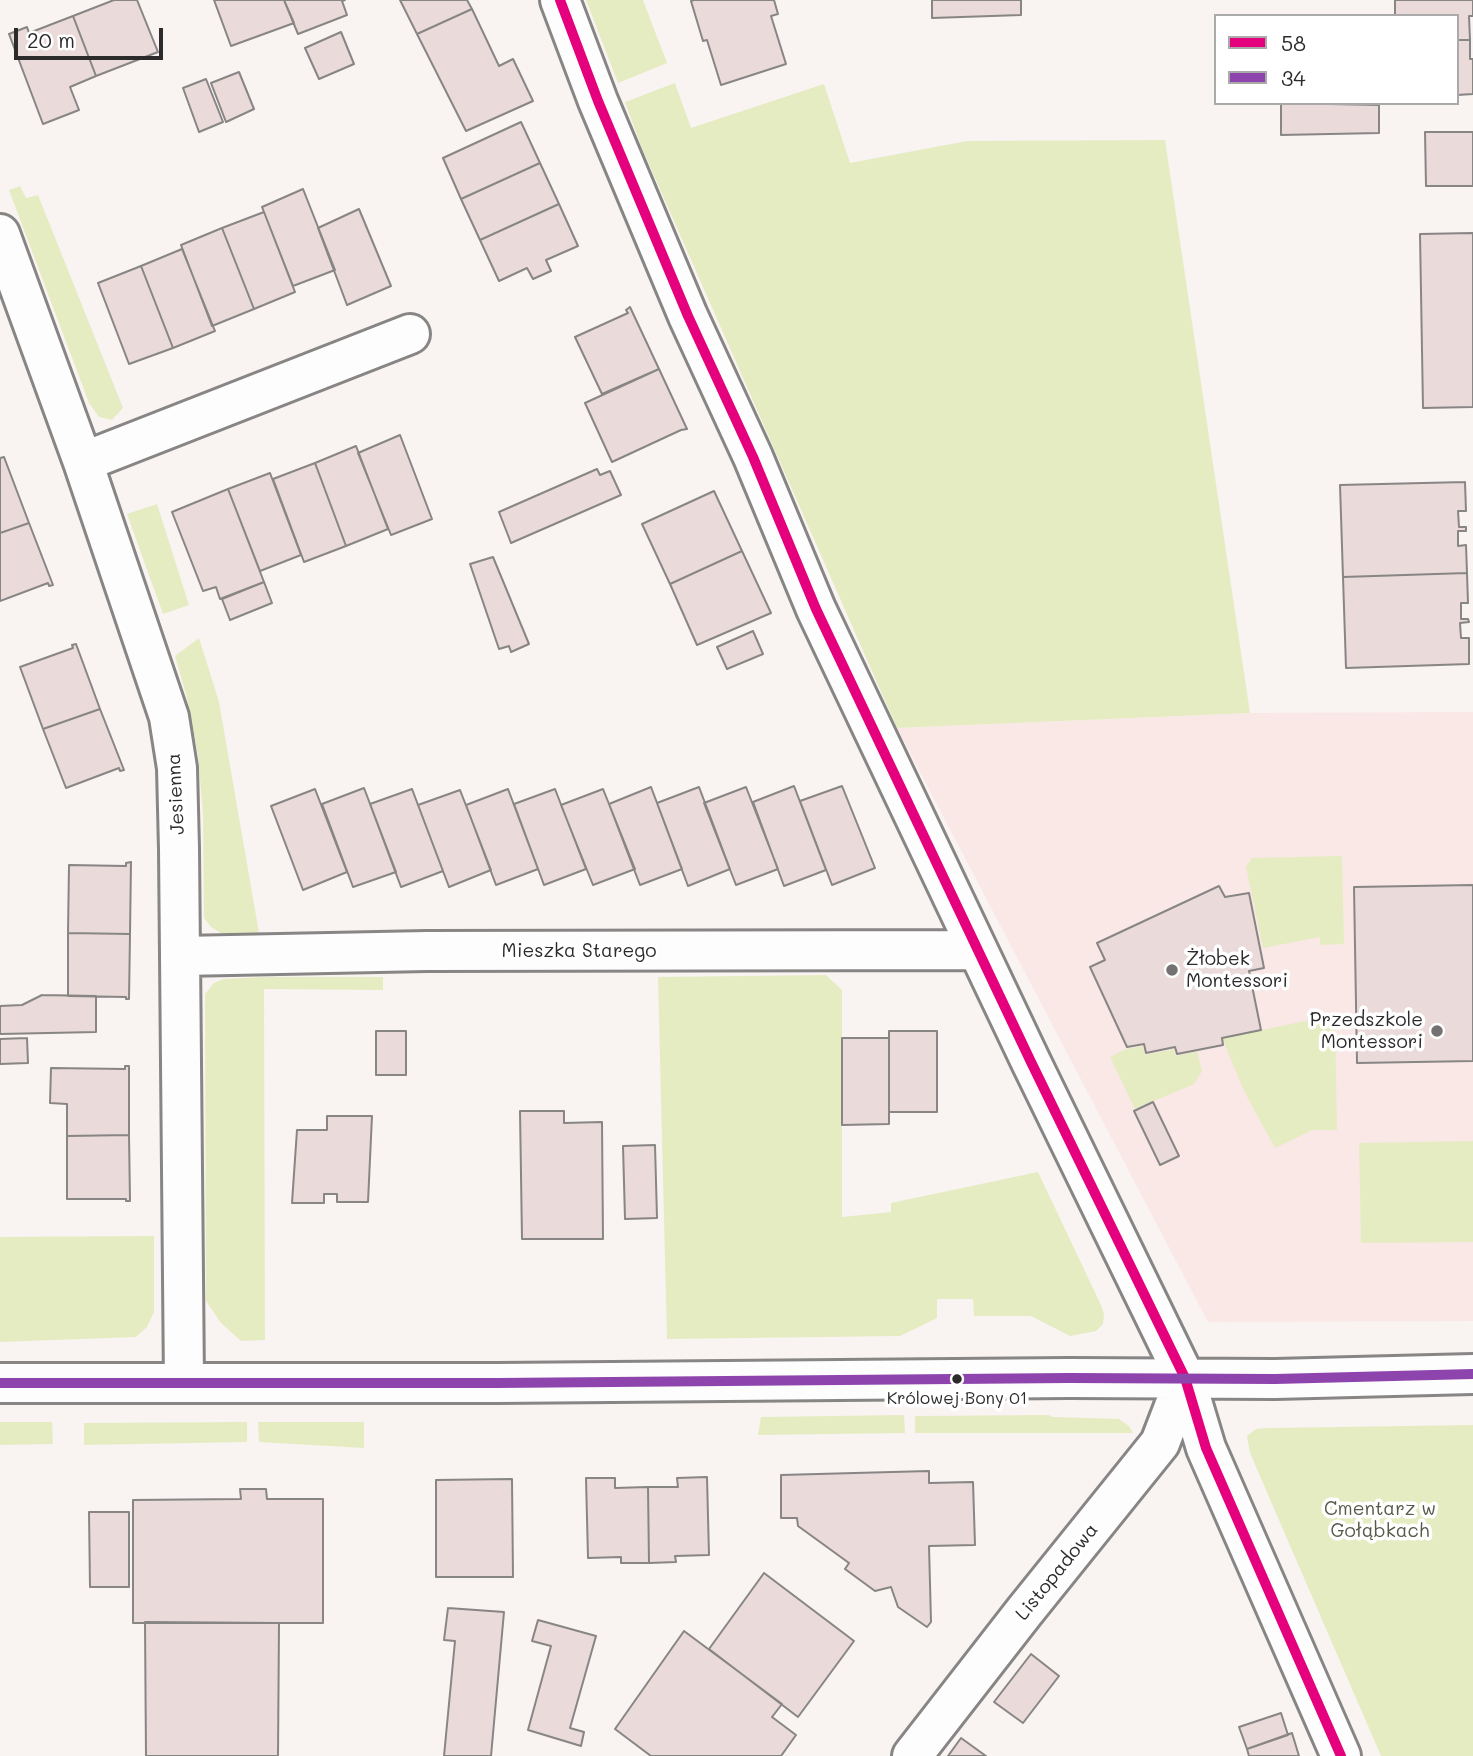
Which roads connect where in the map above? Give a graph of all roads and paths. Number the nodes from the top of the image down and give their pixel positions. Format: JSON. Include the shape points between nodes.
{"nodes":[{"id":1,"x":560,"y":0,"type":"edge"},
{"id":2,"x":0,"y":234,"type":"edge"},
{"id":3,"x":410,"y":334,"type":"dead end"},
{"id":4,"x":83,"y":462,"type":"junction"},
{"id":5,"x":977,"y":950,"type":"junction"},
{"id":6,"x":182,"y":956,"type":"junction"},
{"id":7,"x":1473,"y":1374,"type":"edge"},
{"id":8,"x":1185,"y":1378,"type":"junction"},
{"id":9,"x":0,"y":1383,"type":"edge"},
{"id":10,"x":184,"y":1383,"type":"junction"},
{"id":11,"x":912,"y":1756,"type":"edge"},
{"id":12,"x":1341,"y":1756,"type":"edge"}],
"edges":[{"from":1,"to":5,"type":"street","via":[[688,316],[816,610]]},
{"from":2,"to":4,"type":"street","name":"Jesienna"},
{"from":3,"to":4,"type":"street"},
{"from":4,"to":6,"type":"street","name":"Jesienna","via":[[169,717],[177,768]]},
{"from":5,"to":6,"type":"street","name":"Mieszka Starego"},
{"from":5,"to":8,"type":"street"},
{"from":6,"to":10,"type":"street","name":"Jesienna"},
{"from":7,"to":8,"type":"street"},
{"from":8,"to":10,"type":"street"},
{"from":8,"to":11,"type":"street","name":"Listopadowa","via":[[1160,1443]]},
{"from":8,"to":12,"type":"street","via":[[1206,1448]]},
{"from":9,"to":10,"type":"street"}]}
